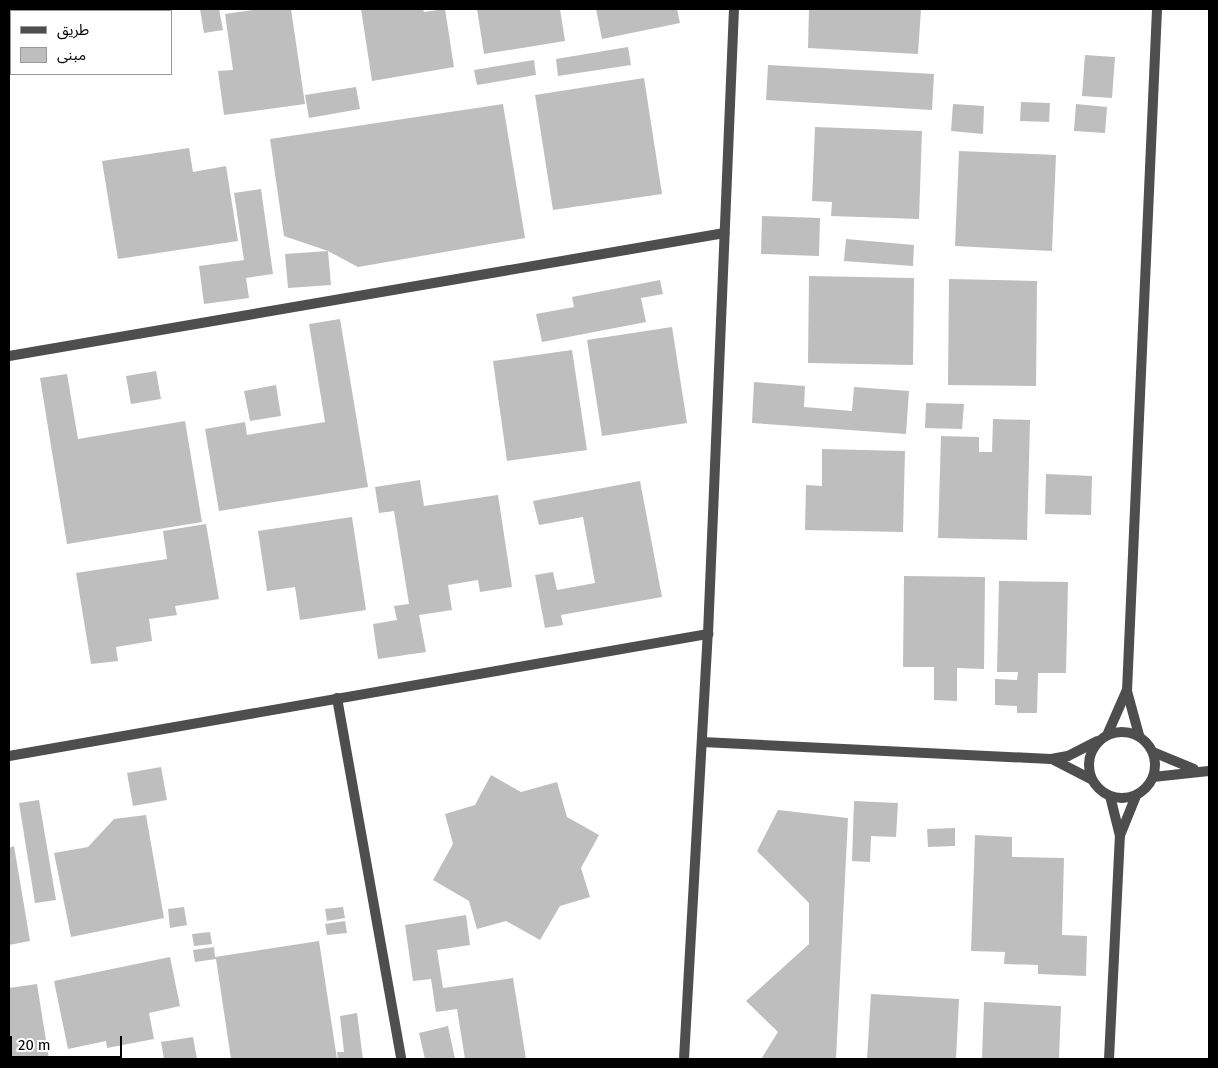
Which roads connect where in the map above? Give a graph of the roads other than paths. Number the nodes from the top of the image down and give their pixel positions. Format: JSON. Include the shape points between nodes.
{"nodes":[{"id":1,"x":734,"y":9,"type":"edge"},
{"id":2,"x":1157,"y":9,"type":"edge"},
{"id":3,"x":725,"y":233,"type":"junction"},
{"id":4,"x":9,"y":356,"type":"edge"},
{"id":5,"x":708,"y":634,"type":"junction"},
{"id":6,"x":1127,"y":691,"type":"junction"},
{"id":7,"x":337,"y":698,"type":"junction"},
{"id":8,"x":1108,"y":733,"type":"junction"},
{"id":9,"x":1139,"y":735,"type":"junction"},
{"id":10,"x":1097,"y":741,"type":"junction"},
{"id":11,"x":702,"y":742,"type":"junction"},
{"id":12,"x":1153,"y":752,"type":"junction"},
{"id":13,"x":9,"y":756,"type":"edge"},
{"id":14,"x":1051,"y":759,"type":"junction"},
{"id":15,"x":1205,"y":771,"type":"edge"},
{"id":16,"x":1153,"y":777,"type":"junction"},
{"id":17,"x":1091,"y":779,"type":"junction"},
{"id":18,"x":1110,"y":796,"type":"junction"},
{"id":19,"x":1136,"y":796,"type":"junction"},
{"id":20,"x":1120,"y":836,"type":"junction"},
{"id":21,"x":401,"y":1059,"type":"edge"},
{"id":22,"x":684,"y":1059,"type":"edge"},
{"id":23,"x":1110,"y":1059,"type":"edge"}],
"edges":[{"from":1,"to":3,"type":"street"},
{"from":2,"to":6,"type":"street"},
{"from":3,"to":4,"type":"street"},
{"from":3,"to":5,"type":"street"},
{"from":5,"to":7,"type":"street"},
{"from":5,"to":11,"type":"street"},
{"from":6,"to":8,"type":"street"},
{"from":6,"to":9,"type":"street"},
{"from":7,"to":13,"type":"street"},
{"from":7,"to":21,"type":"street"},
{"from":8,"to":9,"type":"street","via":[[1124,731]]},
{"from":8,"to":10,"type":"street"},
{"from":9,"to":12,"type":"street"},
{"from":10,"to":14,"type":"street","via":[[1068,756]]},
{"from":10,"to":17,"type":"street","via":[[1090,753]]},
{"from":11,"to":14,"type":"street"},
{"from":11,"to":22,"type":"street"},
{"from":12,"to":15,"type":"street"},
{"from":12,"to":16,"type":"street","via":[[1156,764]]},
{"from":14,"to":17,"type":"street"},
{"from":15,"to":16,"type":"street"},
{"from":16,"to":19,"type":"street"},
{"from":17,"to":18,"type":"street","via":[[1099,790]]},
{"from":18,"to":19,"type":"street"},
{"from":18,"to":20,"type":"street"},
{"from":19,"to":20,"type":"street"},
{"from":20,"to":23,"type":"street"}]}
